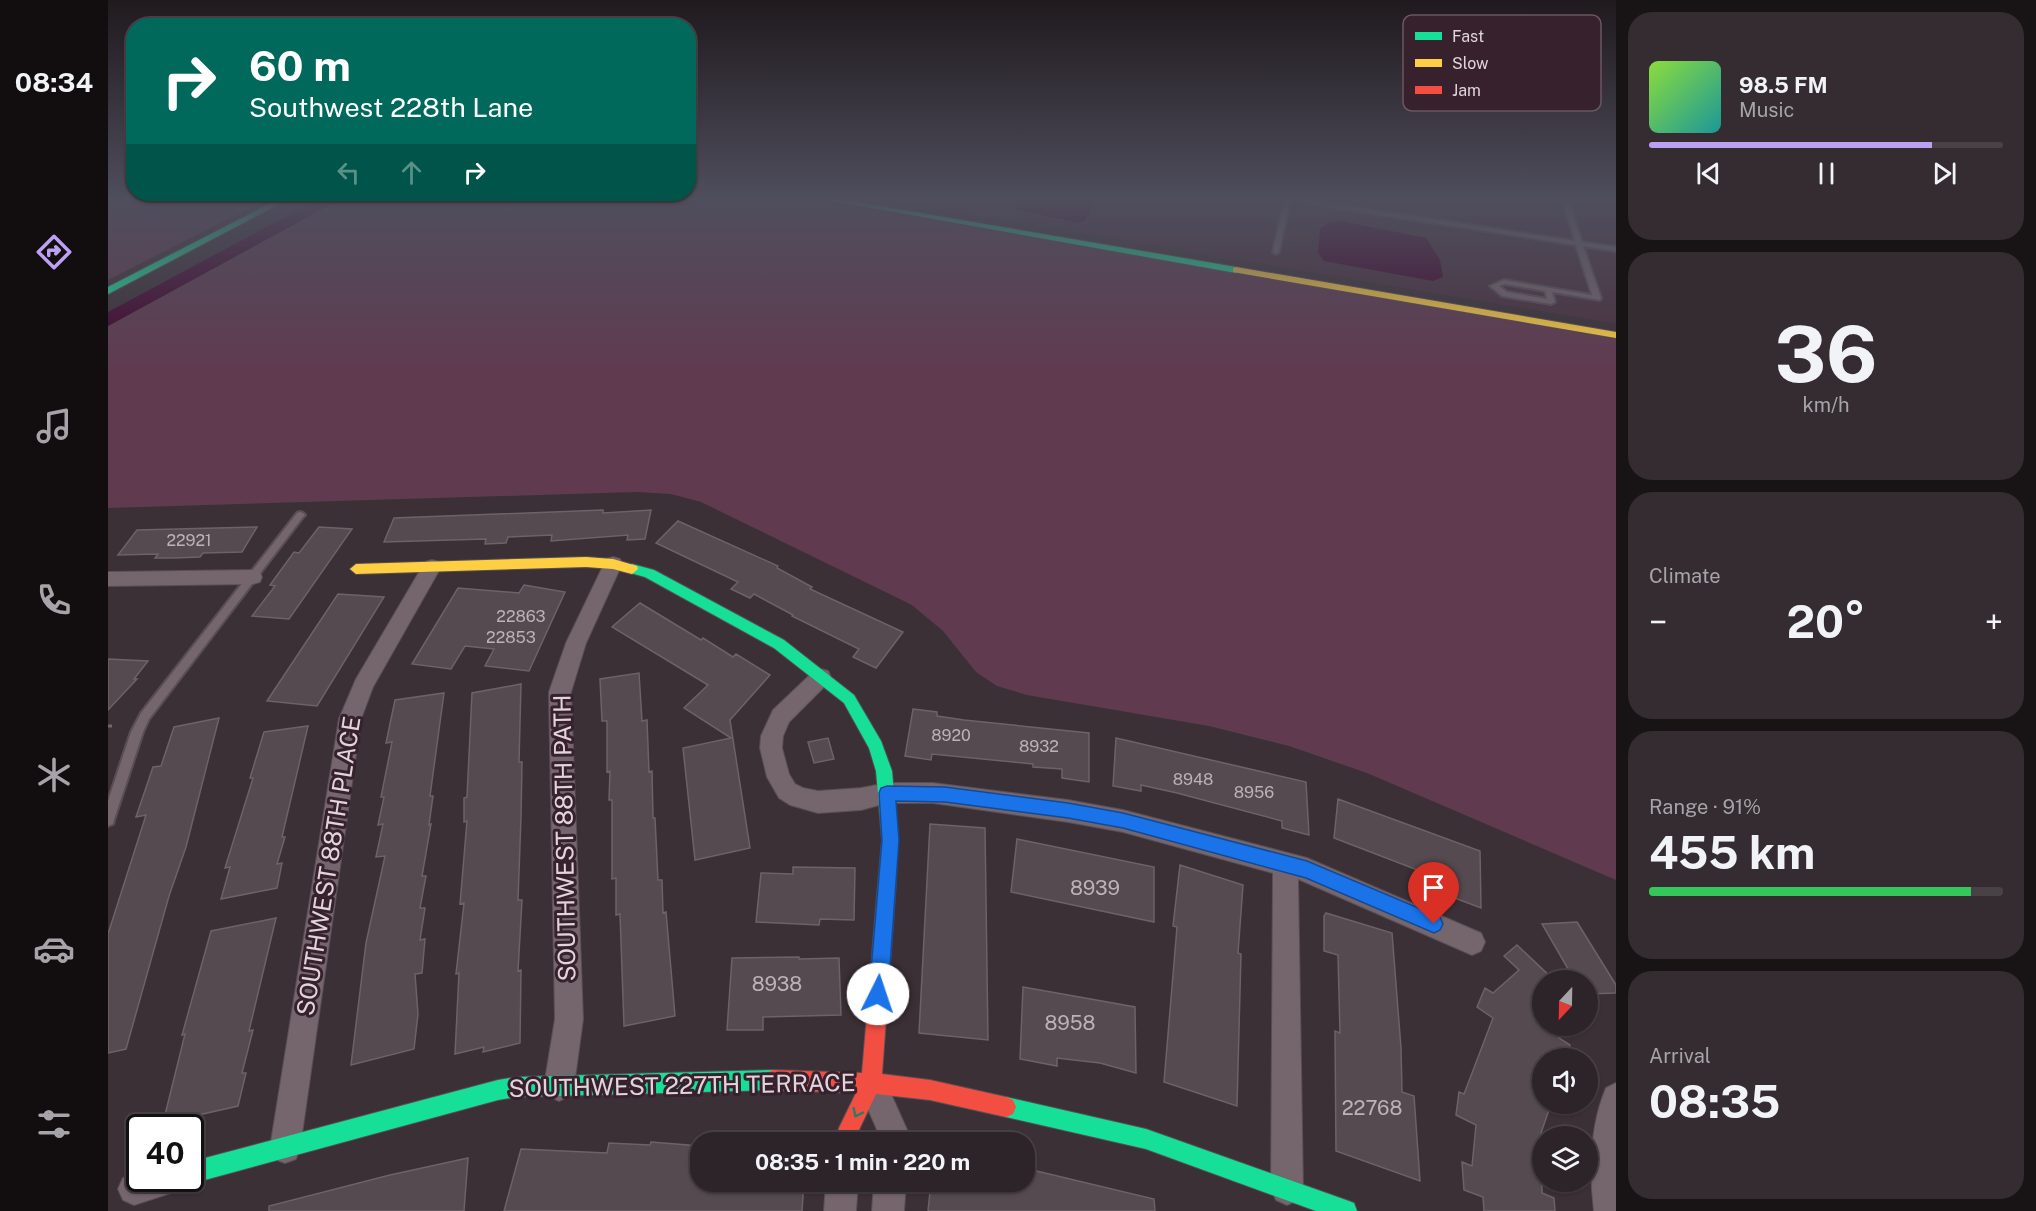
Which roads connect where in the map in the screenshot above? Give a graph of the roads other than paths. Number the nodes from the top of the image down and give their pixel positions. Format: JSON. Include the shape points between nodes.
{"nodes":[{"id":1,"x":174,"y":257,"type":"edge"},
{"id":2,"x":1160,"y":257,"type":"edge"},
{"id":3,"x":1584,"y":257,"type":"edge"},
{"id":4,"x":1548,"y":290,"type":"junction"},
{"id":5,"x":108,"y":291,"type":"edge"},
{"id":6,"x":1616,"y":335,"type":"edge"},
{"id":7,"x":300,"y":515,"type":"dead end"},
{"id":8,"x":613,"y":564,"type":"junction"},
{"id":9,"x":432,"y":567,"type":"junction"},
{"id":10,"x":356,"y":569,"type":"dead end"},
{"id":11,"x":253,"y":577,"type":"junction"},
{"id":12,"x":108,"y":579,"type":"edge"},
{"id":13,"x":821,"y":677,"type":"junction"},
{"id":14,"x":887,"y":793,"type":"junction"},
{"id":15,"x":108,"y":820,"type":"edge"},
{"id":16,"x":1285,"y":864,"type":"junction"},
{"id":17,"x":1472,"y":942,"type":"dead end"},
{"id":18,"x":871,"y":1083,"type":"junction"},
{"id":19,"x":558,"y":1086,"type":"junction"},
{"id":20,"x":1616,"y":1098,"type":"edge"},
{"id":21,"x":847,"y":1132,"type":"edge"},
{"id":22,"x":893,"y":1132,"type":"edge"},
{"id":23,"x":285,"y":1148,"type":"junction"},
{"id":24,"x":204,"y":1169,"type":"edge"},
{"id":25,"x":1287,"y":1189,"type":"junction"},
{"id":26,"x":841,"y":1192,"type":"edge"},
{"id":27,"x":889,"y":1192,"type":"edge"},
{"id":28,"x":840,"y":1211,"type":"edge"},
{"id":29,"x":888,"y":1211,"type":"edge"},
{"id":30,"x":1346,"y":1211,"type":"edge"},
{"id":31,"x":1610,"y":1211,"type":"edge"}],
"edges":[{"from":1,"to":5,"type":"street"},
{"from":2,"to":6,"type":"street"},
{"from":3,"to":4,"type":"lane","via":[[1597,298]]},
{"from":4,"to":4,"type":"lane","via":[[1503,282],[1494,286],[1505,294],[1551,302]]},
{"from":7,"to":11,"type":"lane"},
{"from":8,"to":9,"type":"street"},
{"from":8,"to":13,"type":"street","via":[[649,573],[679,588],[779,644]]},
{"from":8,"to":19,"type":"street","name":"SOUTHWEST 88TH PATH","via":[[576,643],[560,692],[569,1010]]},
{"from":9,"to":10,"type":"street"},
{"from":9,"to":23,"type":"street","name":"SOUTHWEST 88TH PLACE","via":[[363,685],[350,719]]},
{"from":11,"to":12,"type":"street"},
{"from":11,"to":15,"type":"lane","via":[[145,716]]},
{"from":13,"to":14,"type":"street","via":[[849,699],[876,746]]},
{"from":13,"to":14,"type":"street","via":[[786,711],[774,729],[771,748],[783,784],[793,795],[811,801],[861,799]]},
{"from":14,"to":16,"type":"street","via":[[945,795],[1101,816]]},
{"from":14,"to":18,"type":"street","via":[[890,840]]},
{"from":16,"to":17,"type":"street","via":[[1344,884]]},
{"from":16,"to":25,"type":"street"},
{"from":18,"to":19,"type":"street","name":"SOUTHWEST 227TH TERRACE","via":[[774,1080]]},
{"from":18,"to":21,"type":"street","one_way":true},
{"from":18,"to":22,"type":"street"},
{"from":18,"to":25,"type":"street","name":"SOUTHWEST 227TH TERRACE","via":[[930,1090],[1126,1134]]},
{"from":19,"to":23,"type":"street","name":"SOUTHWEST 227TH TERRACE","via":[[517,1087],[478,1094]]},
{"from":20,"to":31,"type":"street","via":[[1606,1154]]},
{"from":23,"to":24,"type":"street","name":"SOUTHWEST 227TH TERRACE"},
{"from":25,"to":30,"type":"street","name":"SOUTHWEST 227TH TERRACE"},
{"from":26,"to":28,"type":"street"},
{"from":27,"to":29,"type":"street"}]}
